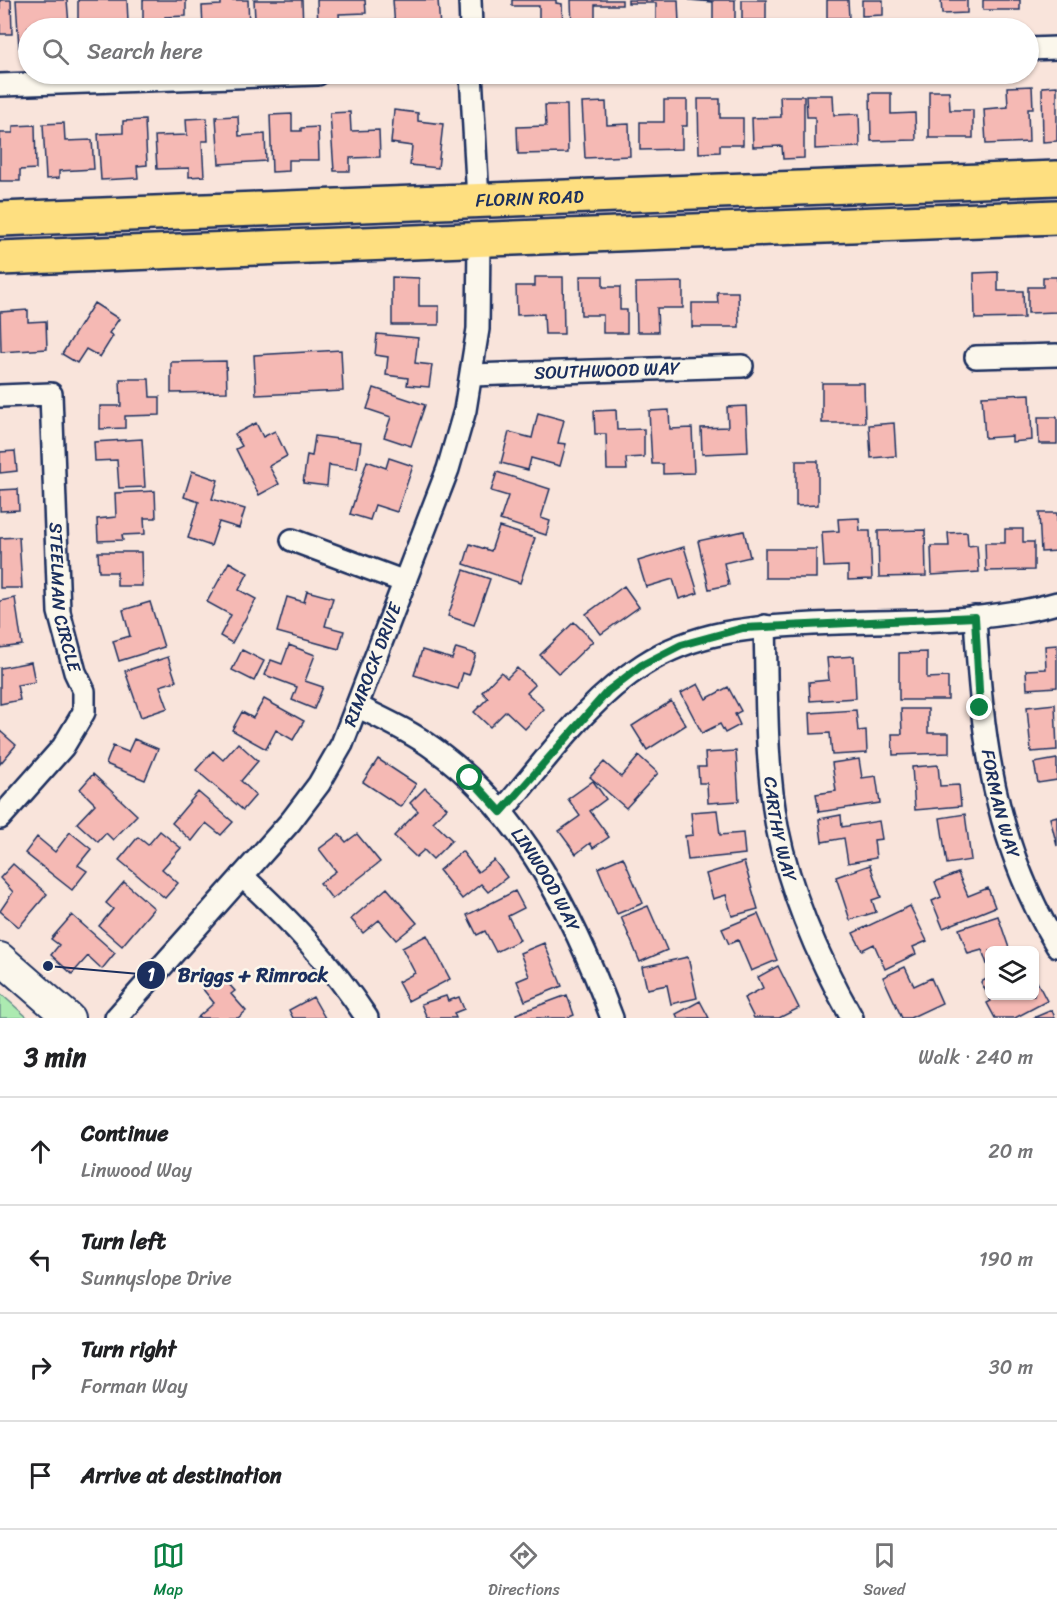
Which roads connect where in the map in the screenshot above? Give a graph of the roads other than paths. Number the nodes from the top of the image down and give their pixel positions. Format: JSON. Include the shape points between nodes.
{"nodes":[{"id":1,"x":470,"y":0,"type":"edge"},
{"id":2,"x":471,"y":18,"type":"edge"},
{"id":3,"x":1057,"y":48,"type":"edge"},
{"id":4,"x":1039,"y":49,"type":"edge"},
{"id":5,"x":53,"y":84,"type":"edge"},
{"id":6,"x":472,"y":84,"type":"edge"},
{"id":7,"x":0,"y":86,"type":"edge"},
{"id":8,"x":1057,"y":178,"type":"edge"},
{"id":9,"x":535,"y":199,"type":"junction"},
{"id":10,"x":478,"y":200,"type":"junction"},
{"id":11,"x":1057,"y":217,"type":"edge"},
{"id":12,"x":0,"y":219,"type":"edge"},
{"id":13,"x":479,"y":240,"type":"junction"},
{"id":14,"x":426,"y":242,"type":"junction"},
{"id":15,"x":0,"y":258,"type":"edge"},
{"id":16,"x":1057,"y":355,"type":"edge"},
{"id":17,"x":976,"y":357,"type":"dead end"},
{"id":18,"x":742,"y":366,"type":"dead end"},
{"id":19,"x":472,"y":375,"type":"junction"},
{"id":20,"x":0,"y":396,"type":"edge"},
{"id":21,"x":292,"y":540,"type":"dead end"},
{"id":22,"x":405,"y":582,"type":"junction"},
{"id":23,"x":1057,"y":603,"type":"edge"},
{"id":24,"x":975,"y":617,"type":"junction"},
{"id":25,"x":765,"y":626,"type":"junction"},
{"id":26,"x":357,"y":706,"type":"junction"},
{"id":27,"x":501,"y":812,"type":"junction"},
{"id":28,"x":0,"y":818,"type":"edge"},
{"id":29,"x":242,"y":876,"type":"junction"},
{"id":30,"x":1057,"y":946,"type":"edge"},
{"id":31,"x":0,"y":958,"type":"edge"},
{"id":32,"x":69,"y":1018,"type":"edge"},
{"id":33,"x":116,"y":1018,"type":"edge"},
{"id":34,"x":367,"y":1018,"type":"edge"},
{"id":35,"x":612,"y":1018,"type":"edge"},
{"id":36,"x":852,"y":1018,"type":"edge"}],
"edges":[{"from":1,"to":2,"type":"street"},
{"from":3,"to":4,"type":"street"},
{"from":5,"to":7,"type":"street"},
{"from":6,"to":10,"type":"street"},
{"from":8,"to":9,"type":"main road","name":"FLORIN ROAD"},
{"from":9,"to":10,"type":"main road","name":"FLORIN ROAD"},
{"from":9,"to":13,"type":"main road"},
{"from":10,"to":12,"type":"main road","name":"FLORIN ROAD"},
{"from":10,"to":14,"type":"main road"},
{"from":11,"to":13,"type":"main road"},
{"from":13,"to":14,"type":"main road"},
{"from":13,"to":19,"type":"street","name":"RIMROCK DRIVE","via":[[478,329]]},
{"from":14,"to":15,"type":"main road"},
{"from":16,"to":17,"type":"street"},
{"from":18,"to":19,"type":"street","name":"SOUTHWOOD WAY"},
{"from":19,"to":22,"type":"street","name":"RIMROCK DRIVE","via":[[448,469]]},
{"from":20,"to":28,"type":"street","name":"STEELMAN CIRCLE","via":[[51,394],[59,612],[84,691],[84,712],[63,747]]},
{"from":21,"to":22,"type":"street"},
{"from":22,"to":26,"type":"street","name":"RIMROCK DRIVE"},
{"from":23,"to":24,"type":"street","via":[[1017,613]]},
{"from":24,"to":25,"type":"street"},
{"from":24,"to":30,"type":"street","name":"FORMAN WAY","via":[[980,708],[999,812],[1019,872]]},
{"from":25,"to":27,"type":"street","via":[[701,638],[661,654],[634,671],[593,706]]},
{"from":25,"to":36,"type":"street","name":"CARTHY WAY","via":[[770,768],[783,852],[820,959]]},
{"from":26,"to":27,"type":"street","name":"LINWOOD WAY","via":[[435,748]]},
{"from":26,"to":29,"type":"street","name":"RIMROCK DRIVE","via":[[342,744],[319,784]]},
{"from":27,"to":35,"type":"street","name":"LINWOOD WAY","via":[[534,856],[561,903]]},
{"from":29,"to":33,"type":"street","name":"RIMROCK DRIVE"},
{"from":29,"to":34,"type":"street","via":[[288,917],[325,958]]},
{"from":31,"to":32,"type":"street"}]}
